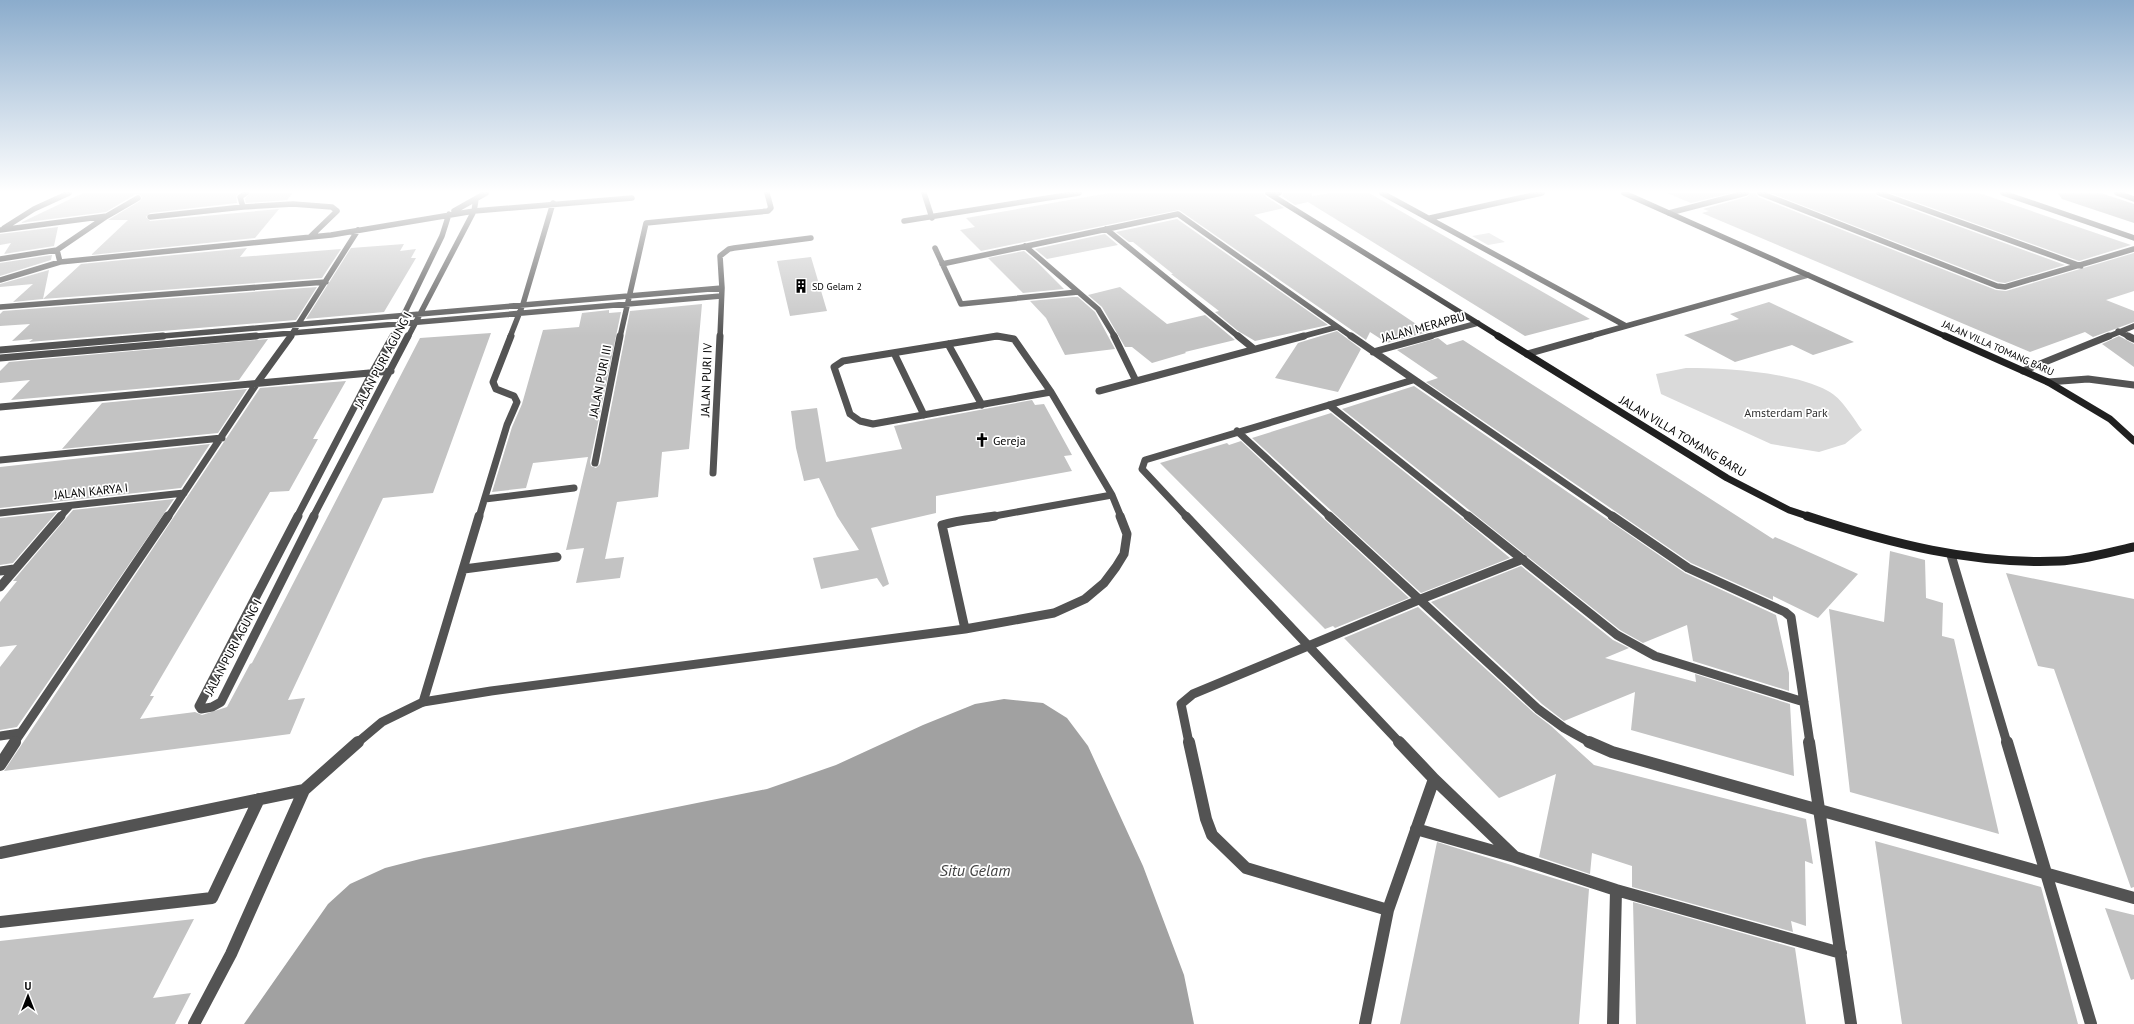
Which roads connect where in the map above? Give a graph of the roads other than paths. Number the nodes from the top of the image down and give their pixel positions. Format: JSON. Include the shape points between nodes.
{"nodes":[{"id":1,"x":71,"y":241,"type":"edge"},
{"id":2,"x":272,"y":241,"type":"edge"},
{"id":3,"x":351,"y":241,"type":"edge"},
{"id":4,"x":440,"y":241,"type":"edge"},
{"id":5,"x":459,"y":241,"type":"edge"},
{"id":6,"x":542,"y":241,"type":"edge"},
{"id":7,"x":642,"y":241,"type":"edge"},
{"id":8,"x":790,"y":241,"type":"edge"},
{"id":9,"x":1050,"y":241,"type":"edge"},
{"id":10,"x":1121,"y":241,"type":"edge"},
{"id":11,"x":1216,"y":241,"type":"edge"},
{"id":12,"x":1346,"y":241,"type":"edge"},
{"id":13,"x":1471,"y":241,"type":"edge"},
{"id":14,"x":1731,"y":241,"type":"edge"},
{"id":15,"x":1883,"y":241,"type":"edge"},
{"id":16,"x":2012,"y":241,"type":"edge"},
{"id":17,"x":1025,"y":246,"type":"junction"},
{"id":18,"x":935,"y":248,"type":"dead end"},
{"id":19,"x":57,"y":250,"type":"junction"},
{"id":20,"x":2134,"y":250,"type":"edge"},
{"id":21,"x":0,"y":259,"type":"edge"},
{"id":22,"x":60,"y":262,"type":"junction"},
{"id":23,"x":942,"y":264,"type":"junction"},
{"id":24,"x":2081,"y":266,"type":"junction"},
{"id":25,"x":1808,"y":275,"type":"junction"},
{"id":26,"x":0,"y":280,"type":"edge"},
{"id":27,"x":326,"y":282,"type":"junction"},
{"id":28,"x":722,"y":288,"type":"junction"},
{"id":29,"x":1078,"y":292,"type":"junction"},
{"id":30,"x":628,"y":295,"type":"junction"},
{"id":31,"x":721,"y":296,"type":"junction"},
{"id":32,"x":626,"y":303,"type":"junction"},
{"id":33,"x":523,"y":304,"type":"junction"},
{"id":34,"x":0,"y":307,"type":"edge"},
{"id":35,"x":519,"y":313,"type":"junction"},
{"id":36,"x":422,"y":314,"type":"junction"},
{"id":37,"x":402,"y":319,"type":"junction"},
{"id":38,"x":417,"y":322,"type":"junction"},
{"id":39,"x":1478,"y":323,"type":"junction"},
{"id":40,"x":298,"y":325,"type":"junction"},
{"id":41,"x":1626,"y":326,"type":"junction"},
{"id":42,"x":2134,"y":326,"type":"edge"},
{"id":43,"x":1337,"y":327,"type":"junction"},
{"id":44,"x":2118,"y":331,"type":"junction"},
{"id":45,"x":293,"y":333,"type":"junction"},
{"id":46,"x":2134,"y":339,"type":"edge"},
{"id":47,"x":70,"y":344,"type":"junction"},
{"id":48,"x":948,"y":344,"type":"junction"},
{"id":49,"x":1254,"y":349,"type":"junction"},
{"id":50,"x":0,"y":350,"type":"edge"},
{"id":51,"x":63,"y":352,"type":"junction"},
{"id":52,"x":1373,"y":352,"type":"junction"},
{"id":53,"x":894,"y":353,"type":"junction"},
{"id":54,"x":1527,"y":354,"type":"junction"},
{"id":55,"x":0,"y":358,"type":"edge"},
{"id":56,"x":391,"y":371,"type":"junction"},
{"id":57,"x":2023,"y":371,"type":"junction"},
{"id":58,"x":372,"y":373,"type":"junction"},
{"id":59,"x":1413,"y":380,"type":"junction"},
{"id":60,"x":1136,"y":381,"type":"junction"},
{"id":61,"x":2048,"y":382,"type":"junction"},
{"id":62,"x":257,"y":383,"type":"junction"},
{"id":63,"x":2134,"y":385,"type":"edge"},
{"id":64,"x":1099,"y":391,"type":"dead end"},
{"id":65,"x":1051,"y":392,"type":"junction"},
{"id":66,"x":1329,"y":404,"type":"junction"},
{"id":67,"x":982,"y":405,"type":"junction"},
{"id":68,"x":0,"y":407,"type":"edge"},
{"id":69,"x":924,"y":415,"type":"junction"},
{"id":70,"x":1237,"y":431,"type":"junction"},
{"id":71,"x":222,"y":438,"type":"junction"},
{"id":72,"x":2134,"y":441,"type":"edge"},
{"id":73,"x":0,"y":460,"type":"edge"},
{"id":74,"x":595,"y":463,"type":"dead end"},
{"id":75,"x":713,"y":472,"type":"dead end"},
{"id":76,"x":574,"y":488,"type":"dead end"},
{"id":77,"x":184,"y":493,"type":"junction"},
{"id":78,"x":1112,"y":495,"type":"junction"},
{"id":79,"x":485,"y":499,"type":"junction"},
{"id":80,"x":70,"y":506,"type":"junction"},
{"id":81,"x":0,"y":513,"type":"edge"},
{"id":82,"x":308,"y":529,"type":"junction"},
{"id":83,"x":289,"y":532,"type":"junction"},
{"id":84,"x":2134,"y":547,"type":"edge"},
{"id":85,"x":1951,"y":555,"type":"junction"},
{"id":86,"x":557,"y":557,"type":"dead end"},
{"id":87,"x":1523,"y":559,"type":"junction"},
{"id":88,"x":14,"y":569,"type":"junction"},
{"id":89,"x":464,"y":569,"type":"junction"},
{"id":90,"x":0,"y":571,"type":"edge"},
{"id":91,"x":0,"y":587,"type":"edge"},
{"id":92,"x":1421,"y":599,"type":"junction"},
{"id":93,"x":965,"y":629,"type":"junction"},
{"id":94,"x":1309,"y":646,"type":"junction"},
{"id":95,"x":423,"y":702,"type":"junction"},
{"id":96,"x":1804,"y":702,"type":"junction"},
{"id":97,"x":20,"y":733,"type":"junction"},
{"id":98,"x":0,"y":736,"type":"edge"},
{"id":99,"x":0,"y":766,"type":"edge"},
{"id":100,"x":1434,"y":779,"type":"junction"},
{"id":101,"x":304,"y":790,"type":"junction"},
{"id":102,"x":258,"y":799,"type":"junction"},
{"id":103,"x":1820,"y":811,"type":"junction"},
{"id":104,"x":1416,"y":829,"type":"junction"},
{"id":105,"x":0,"y":853,"type":"edge"},
{"id":106,"x":1515,"y":857,"type":"junction"},
{"id":107,"x":2046,"y":873,"type":"junction"},
{"id":108,"x":1616,"y":890,"type":"junction"},
{"id":109,"x":2134,"y":898,"type":"edge"},
{"id":110,"x":1388,"y":910,"type":"junction"},
{"id":111,"x":0,"y":922,"type":"edge"},
{"id":112,"x":1841,"y":953,"type":"junction"},
{"id":113,"x":194,"y":1024,"type":"edge"},
{"id":114,"x":1365,"y":1024,"type":"edge"},
{"id":115,"x":1613,"y":1024,"type":"edge"},
{"id":116,"x":1851,"y":1024,"type":"edge"},
{"id":117,"x":2091,"y":1024,"type":"edge"}],
"edges":[{"from":1,"to":19,"type":"street"},
{"from":2,"to":22,"type":"street"},
{"from":3,"to":27,"type":"street"},
{"from":4,"to":37,"type":"street","name":"JALAN PURI AGUNG I"},
{"from":5,"to":36,"type":"street","name":"JALAN PURI AGUNG I"},
{"from":6,"to":33,"type":"street"},
{"from":7,"to":30,"type":"street","name":"JALAN PURI III"},
{"from":8,"to":28,"type":"street","via":[[729,249],[720,256]]},
{"from":9,"to":17,"type":"street"},
{"from":10,"to":49,"type":"street"},
{"from":11,"to":43,"type":"street"},
{"from":12,"to":39,"type":"street","name":"JALAN VILLA TOMANG BARU"},
{"from":13,"to":41,"type":"street"},
{"from":14,"to":25,"type":"street","name":"JALAN VILLA TOMANG BARU"},
{"from":15,"to":24,"type":"street","via":[[2005,288]]},
{"from":16,"to":24,"type":"street"},
{"from":17,"to":23,"type":"street"},
{"from":17,"to":29,"type":"street"},
{"from":18,"to":23,"type":"street"},
{"from":19,"to":21,"type":"street"},
{"from":19,"to":22,"type":"street"},
{"from":20,"to":24,"type":"street"},
{"from":22,"to":26,"type":"street"},
{"from":23,"to":29,"type":"street","via":[[962,304]]},
{"from":25,"to":41,"type":"street"},
{"from":25,"to":57,"type":"street","name":"JALAN VILLA TOMANG BARU"},
{"from":27,"to":34,"type":"street"},
{"from":27,"to":40,"type":"street"},
{"from":28,"to":30,"type":"street"},
{"from":28,"to":31,"type":"street","name":"JALAN PURI IV"},
{"from":29,"to":60,"type":"street","via":[[1098,309],[1118,342]]},
{"from":30,"to":32,"type":"street","name":"JALAN PURI III"},
{"from":30,"to":33,"type":"street"},
{"from":31,"to":32,"type":"street"},
{"from":31,"to":75,"type":"street","name":"JALAN PURI IV"},
{"from":32,"to":35,"type":"street"},
{"from":32,"to":74,"type":"street","name":"JALAN PURI III"},
{"from":33,"to":35,"type":"street"},
{"from":33,"to":36,"type":"street"},
{"from":35,"to":38,"type":"street"},
{"from":35,"to":79,"type":"street","via":[[493,382],[496,389],[514,396],[516,402]]},
{"from":36,"to":37,"type":"street"},
{"from":36,"to":38,"type":"street","name":"JALAN PURI AGUNG I"},
{"from":37,"to":38,"type":"street"},
{"from":37,"to":40,"type":"street"},
{"from":37,"to":45,"type":"street"},
{"from":37,"to":58,"type":"street","name":"JALAN PURI AGUNG I"},
{"from":38,"to":56,"type":"street","name":"JALAN PURI AGUNG I"},
{"from":39,"to":52,"type":"street","name":"JALAN MERAPBU"},
{"from":39,"to":54,"type":"street","name":"JALAN VILLA TOMANG BARU"},
{"from":40,"to":45,"type":"street"},
{"from":40,"to":47,"type":"street"},
{"from":41,"to":54,"type":"street"},
{"from":42,"to":44,"type":"street"},
{"from":43,"to":49,"type":"street"},
{"from":43,"to":52,"type":"street"},
{"from":44,"to":46,"type":"street"},
{"from":44,"to":57,"type":"street"},
{"from":45,"to":51,"type":"street"},
{"from":45,"to":62,"type":"street"},
{"from":47,"to":50,"type":"street"},
{"from":47,"to":51,"type":"street"},
{"from":48,"to":53,"type":"street"},
{"from":48,"to":65,"type":"street","via":[[997,336],[1014,339]]},
{"from":48,"to":67,"type":"street"},
{"from":49,"to":60,"type":"street"},
{"from":51,"to":55,"type":"street"},
{"from":52,"to":59,"type":"street"},
{"from":53,"to":69,"type":"street"},
{"from":53,"to":69,"type":"street","via":[[843,362],[834,367],[850,414],[860,421],[872,424]]},
{"from":54,"to":85,"type":"street","name":"JALAN VILLA TOMANG BARU","via":[[1727,478],[1789,510],[1864,535]]},
{"from":56,"to":58,"type":"street"},
{"from":56,"to":82,"type":"street","name":"JALAN PURI AGUNG I"},
{"from":57,"to":61,"type":"street","name":"JALAN VILLA TOMANG BARU"},
{"from":58,"to":62,"type":"street"},
{"from":58,"to":83,"type":"street","name":"JALAN PURI AGUNG I"},
{"from":59,"to":66,"type":"street"},
{"from":59,"to":96,"type":"street","via":[[1688,568],[1785,612],[1791,617]]},
{"from":60,"to":64,"type":"street"},
{"from":61,"to":63,"type":"street","via":[[2088,379]]},
{"from":61,"to":72,"type":"street","name":"JALAN VILLA TOMANG BARU","via":[[2110,419]]},
{"from":62,"to":68,"type":"street"},
{"from":62,"to":71,"type":"street"},
{"from":65,"to":67,"type":"street"},
{"from":65,"to":78,"type":"street"},
{"from":66,"to":70,"type":"street"},
{"from":66,"to":87,"type":"street"},
{"from":67,"to":69,"type":"street"},
{"from":70,"to":92,"type":"street"},
{"from":70,"to":94,"type":"street","via":[[1152,457],[1145,460],[1142,469]]},
{"from":71,"to":73,"type":"street"},
{"from":71,"to":77,"type":"street"},
{"from":76,"to":79,"type":"street"},
{"from":77,"to":80,"type":"street","name":"JALAN KARYA I"},
{"from":77,"to":97,"type":"street"},
{"from":78,"to":93,"type":"street","via":[[1127,534],[1124,554],[1104,583],[1085,598],[1054,613]]},
{"from":78,"to":93,"type":"street","via":[[942,525]]},
{"from":79,"to":89,"type":"street"},
{"from":80,"to":81,"type":"street","name":"JALAN KARYA I"},
{"from":80,"to":88,"type":"street"},
{"from":82,"to":83,"type":"street"},
{"from":82,"to":83,"type":"street","name":"JALAN PURI AGUNG I","via":[[221,702],[201,709],[199,706]]},
{"from":84,"to":85,"type":"street","name":"JALAN VILLA TOMANG BARU","via":[[2061,561],[1999,561]]},
{"from":85,"to":107,"type":"street"},
{"from":86,"to":89,"type":"street"},
{"from":87,"to":92,"type":"street"},
{"from":87,"to":96,"type":"street","via":[[1617,636],[1655,656]]},
{"from":88,"to":90,"type":"street"},
{"from":88,"to":91,"type":"street"},
{"from":89,"to":95,"type":"street"},
{"from":92,"to":94,"type":"street"},
{"from":92,"to":103,"type":"street","via":[[1538,709],[1586,742],[1612,752]]},
{"from":93,"to":95,"type":"street"},
{"from":94,"to":100,"type":"street"},
{"from":94,"to":110,"type":"street","via":[[1193,694],[1181,704],[1206,819],[1212,835],[1246,868]]},
{"from":95,"to":101,"type":"street","via":[[382,722]]},
{"from":96,"to":103,"type":"street"},
{"from":97,"to":98,"type":"street"},
{"from":97,"to":99,"type":"street"},
{"from":100,"to":104,"type":"street"},
{"from":100,"to":106,"type":"street"},
{"from":101,"to":102,"type":"street"},
{"from":101,"to":113,"type":"street","via":[[231,954]]},
{"from":102,"to":105,"type":"street"},
{"from":102,"to":111,"type":"street","via":[[212,898]]},
{"from":103,"to":107,"type":"street"},
{"from":103,"to":112,"type":"street"},
{"from":104,"to":106,"type":"street"},
{"from":104,"to":110,"type":"street"},
{"from":106,"to":108,"type":"street"},
{"from":107,"to":109,"type":"street"},
{"from":107,"to":117,"type":"street"},
{"from":108,"to":112,"type":"street"},
{"from":108,"to":115,"type":"street"},
{"from":110,"to":114,"type":"street"},
{"from":112,"to":116,"type":"street"}]}
